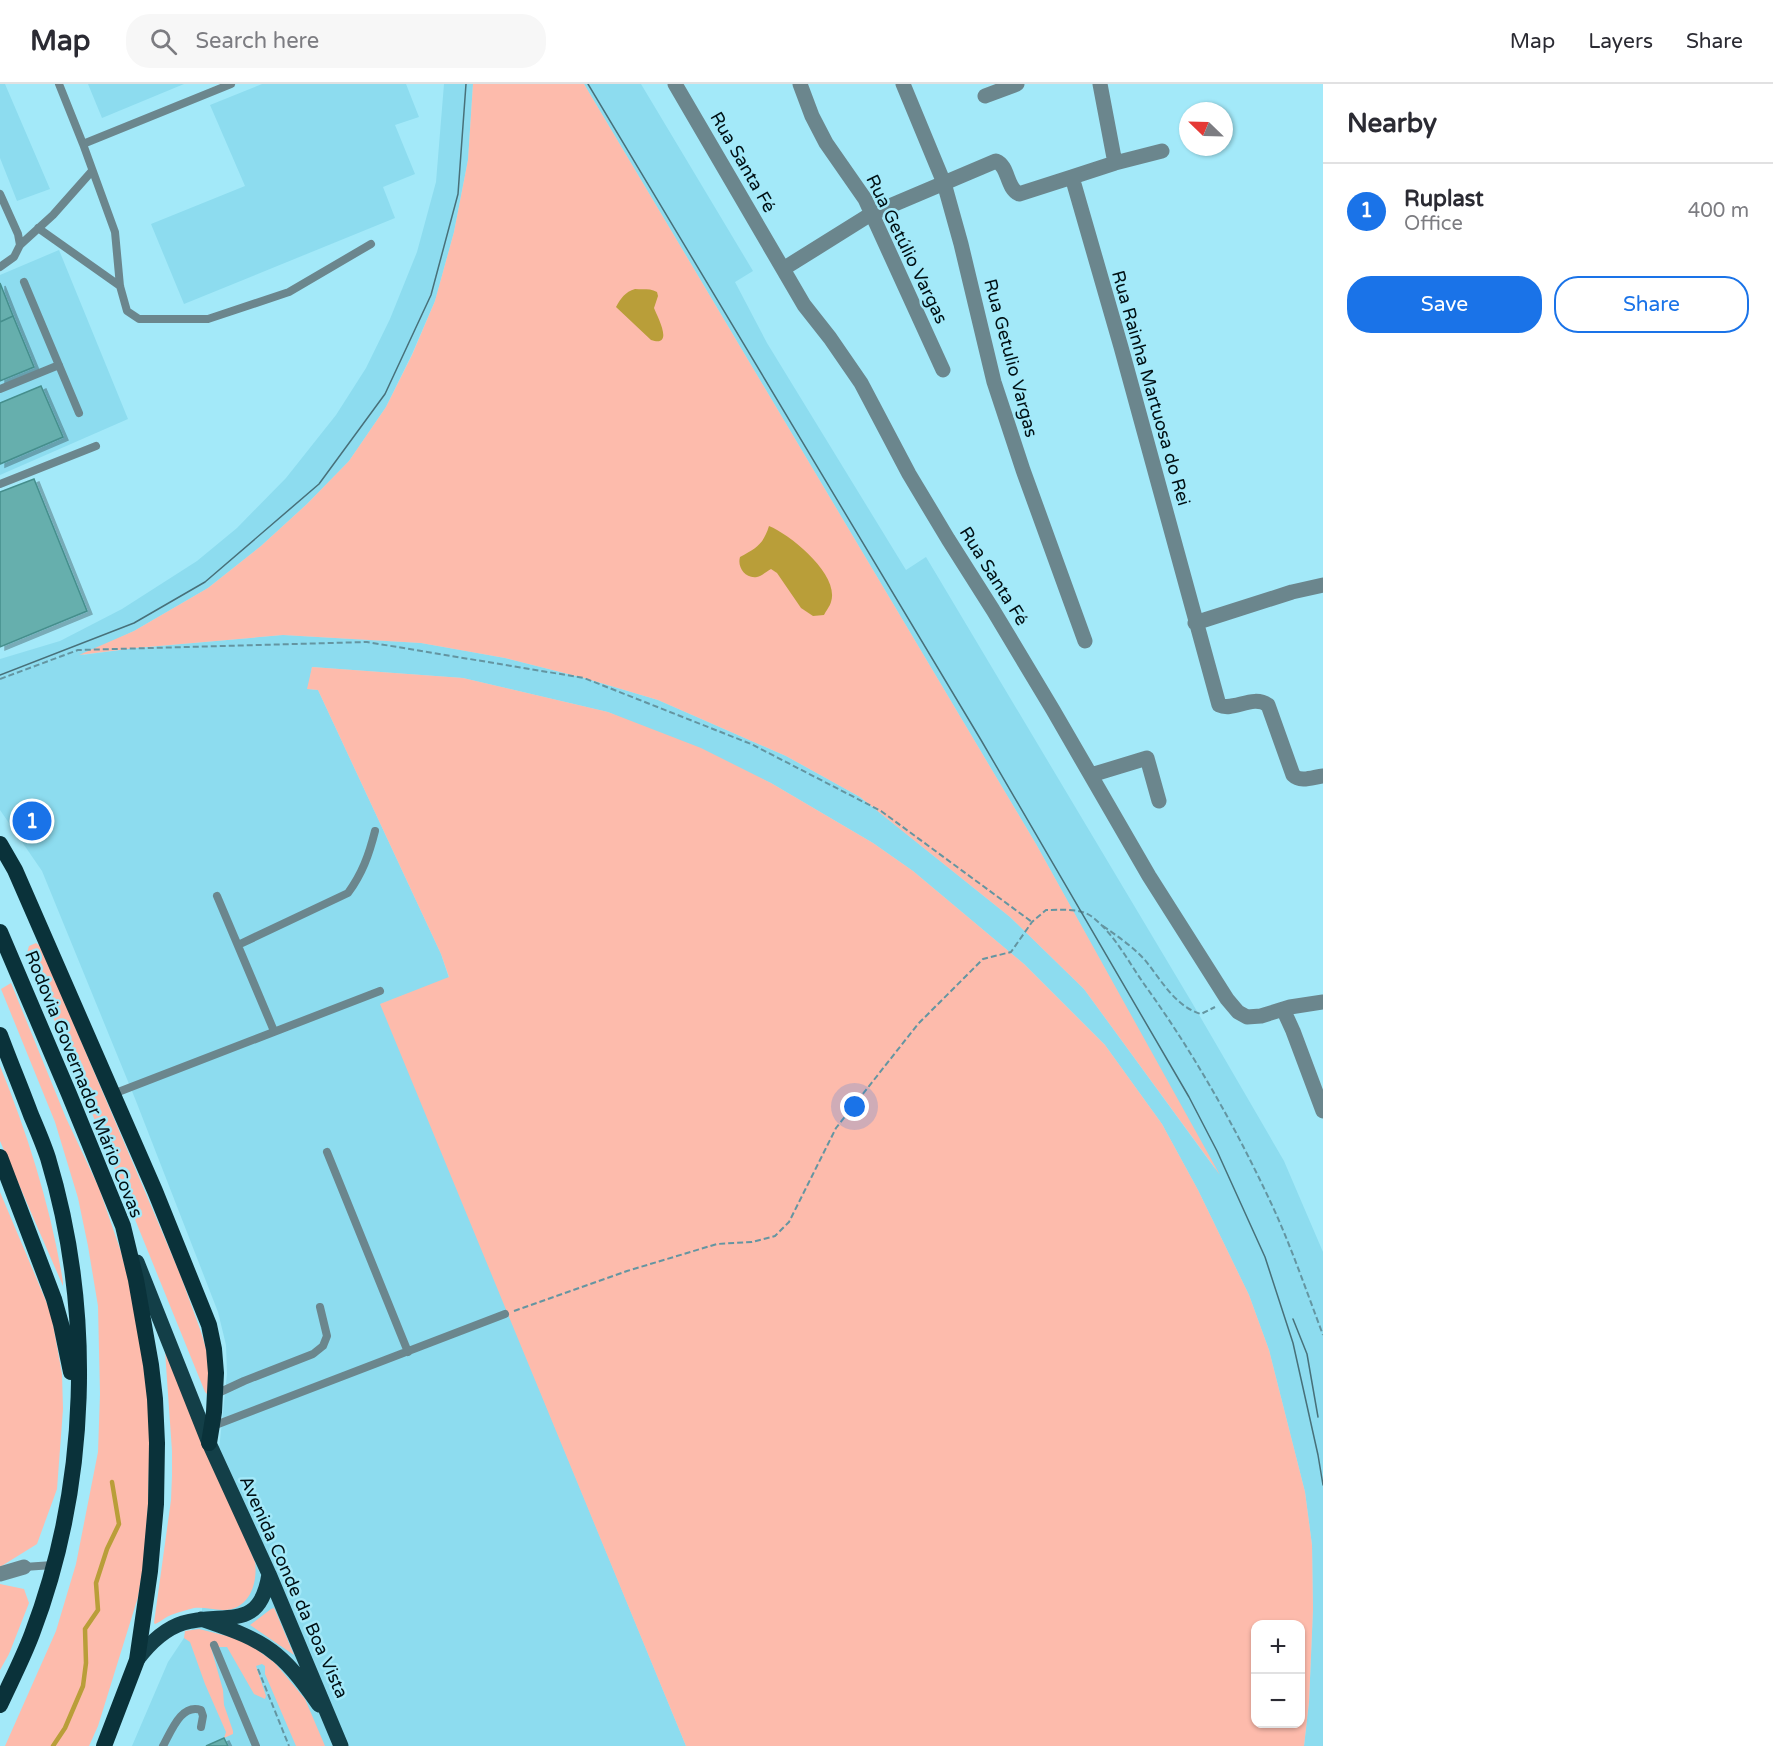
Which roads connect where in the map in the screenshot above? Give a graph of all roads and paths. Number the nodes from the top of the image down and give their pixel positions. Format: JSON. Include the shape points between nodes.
{"nodes":[{"id":1,"x":58,"y":84,"type":"edge"},
{"id":2,"x":231,"y":84,"type":"edge"},
{"id":3,"x":675,"y":84,"type":"edge"},
{"id":4,"x":800,"y":84,"type":"edge"},
{"id":5,"x":903,"y":84,"type":"edge"},
{"id":6,"x":1017,"y":84,"type":"edge"},
{"id":7,"x":1100,"y":84,"type":"edge"},
{"id":8,"x":986,"y":96,"type":"dead end"},
{"id":9,"x":83,"y":144,"type":"junction"},
{"id":10,"x":1161,"y":151,"type":"dead end"},
{"id":11,"x":1115,"y":163,"type":"junction"},
{"id":12,"x":93,"y":171,"type":"junction"},
{"id":13,"x":1072,"y":177,"type":"junction"},
{"id":14,"x":944,"y":183,"type":"junction"},
{"id":15,"x":0,"y":194,"type":"edge"},
{"id":16,"x":871,"y":214,"type":"junction"},
{"id":17,"x":38,"y":228,"type":"junction"},
{"id":18,"x":20,"y":244,"type":"junction"},
{"id":19,"x":371,"y":244,"type":"dead end"},
{"id":20,"x":0,"y":267,"type":"edge"},
{"id":21,"x":783,"y":268,"type":"junction"},
{"id":22,"x":24,"y":282,"type":"dead end"},
{"id":23,"x":120,"y":286,"type":"junction"},
{"id":24,"x":59,"y":365,"type":"junction"},
{"id":25,"x":943,"y":370,"type":"dead end"},
{"id":26,"x":0,"y":390,"type":"edge"},
{"id":27,"x":79,"y":412,"type":"dead end"},
{"id":28,"x":96,"y":446,"type":"dead end"},
{"id":29,"x":0,"y":484,"type":"edge"},
{"id":30,"x":1323,"y":585,"type":"edge"},
{"id":31,"x":1196,"y":623,"type":"junction"},
{"id":32,"x":1085,"y":642,"type":"dead end"},
{"id":33,"x":0,"y":679,"type":"edge"},
{"id":34,"x":1090,"y":775,"type":"junction"},
{"id":35,"x":1323,"y":776,"type":"edge"},
{"id":36,"x":1160,"y":801,"type":"dead end"},
{"id":37,"x":375,"y":831,"type":"dead end"},
{"id":38,"x":0,"y":844,"type":"edge"},
{"id":39,"x":218,"y":897,"type":"dead end"},
{"id":40,"x":1095,"y":920,"type":"junction"},
{"id":41,"x":1032,"y":922,"type":"junction"},
{"id":42,"x":0,"y":932,"type":"edge"},
{"id":43,"x":238,"y":945,"type":"junction"},
{"id":44,"x":380,"y":991,"type":"dead end"},
{"id":45,"x":1229,"y":1001,"type":"junction"},
{"id":46,"x":1323,"y":1002,"type":"edge"},
{"id":47,"x":1283,"y":1009,"type":"junction"},
{"id":48,"x":274,"y":1032,"type":"junction"},
{"id":49,"x":0,"y":1035,"type":"edge"},
{"id":50,"x":113,"y":1094,"type":"junction"},
{"id":51,"x":1323,"y":1111,"type":"edge"},
{"id":52,"x":327,"y":1152,"type":"dead end"},
{"id":53,"x":0,"y":1157,"type":"edge"},
{"id":54,"x":123,"y":1226,"type":"junction"},
{"id":55,"x":320,"y":1307,"type":"dead end"},
{"id":56,"x":505,"y":1314,"type":"joint"},
{"id":57,"x":1323,"y":1335,"type":"edge"},
{"id":58,"x":408,"y":1352,"type":"junction"},
{"id":59,"x":215,"y":1395,"type":"junction"},
{"id":60,"x":78,"y":1416,"type":"junction"},
{"id":61,"x":210,"y":1435,"type":"junction"},
{"id":62,"x":53,"y":1565,"type":"junction"},
{"id":63,"x":24,"y":1567,"type":"joint"},
{"id":64,"x":0,"y":1574,"type":"edge"},
{"id":65,"x":269,"y":1574,"type":"junction"},
{"id":66,"x":201,"y":1619,"type":"junction"},
{"id":67,"x":214,"y":1645,"type":"dead end"},
{"id":68,"x":136,"y":1660,"type":"junction"},
{"id":69,"x":258,"y":1669,"type":"dead end"},
{"id":70,"x":0,"y":1705,"type":"edge"},
{"id":71,"x":201,"y":1727,"type":"dead end"},
{"id":72,"x":334,"y":1727,"type":"junction"},
{"id":73,"x":104,"y":1746,"type":"edge"},
{"id":74,"x":163,"y":1746,"type":"edge"},
{"id":75,"x":256,"y":1746,"type":"edge"},
{"id":76,"x":289,"y":1746,"type":"edge"},
{"id":77,"x":341,"y":1746,"type":"edge"}],
"edges":[{"from":1,"to":9,"type":"lane"},
{"from":2,"to":9,"type":"lane"},
{"from":3,"to":21,"type":"street","name":"Rua Santa Fé"},
{"from":4,"to":16,"type":"street","name":"Rua Getúlio Vargas","via":[[826,142]]},
{"from":5,"to":14,"type":"street","name":"Rua Getulio Vargas"},
{"from":6,"to":8,"type":"street"},
{"from":7,"to":11,"type":"street"},
{"from":9,"to":12,"type":"lane"},
{"from":10,"to":11,"type":"street"},
{"from":11,"to":13,"type":"street"},
{"from":12,"to":17,"type":"lane"},
{"from":12,"to":23,"type":"lane","via":[[115,232]]},
{"from":13,"to":14,"type":"street","via":[[1019,194],[1002,164],[996,161]]},
{"from":13,"to":31,"type":"street","name":"Rua Rainha Martuosa do Rei"},
{"from":14,"to":16,"type":"street"},
{"from":14,"to":32,"type":"street","name":"Rua Getulio Vargas","via":[[994,382]]},
{"from":15,"to":18,"type":"lane"},
{"from":16,"to":21,"type":"street"},
{"from":16,"to":25,"type":"street","name":"Rua Getúlio Vargas"},
{"from":17,"to":18,"type":"lane"},
{"from":17,"to":23,"type":"lane"},
{"from":18,"to":20,"type":"lane","via":[[14,257]]},
{"from":19,"to":23,"type":"lane","via":[[289,292],[208,319],[139,319],[127,311]]},
{"from":21,"to":34,"type":"street","name":"Rua Santa Fé","via":[[861,383],[909,474]]},
{"from":22,"to":24,"type":"lane"},
{"from":24,"to":26,"type":"lane"},
{"from":24,"to":27,"type":"lane"},
{"from":28,"to":29,"type":"lane"},
{"from":30,"to":31,"type":"street"},
{"from":31,"to":35,"type":"street","name":"Rua Rainha Martuosa do Rei","via":[[1219,705],[1264,702],[1293,775],[1301,780]]},
{"from":33,"to":41,"type":"path","via":[[78,650],[367,642],[584,678],[751,744],[881,811]]},
{"from":34,"to":36,"type":"street","via":[[1147,758]]},
{"from":34,"to":45,"type":"street","name":"Rua Santa Fé"},
{"from":37,"to":43,"type":"lane","via":[[359,878],[348,893]]},
{"from":38,"to":50,"type":"highway"},
{"from":39,"to":43,"type":"lane"},
{"from":40,"to":41,"type":"path","via":[[1082,912],[1046,910]]},
{"from":40,"to":45,"type":"path","via":[[1142,957],[1178,1002],[1192,1012],[1201,1014]]},
{"from":40,"to":57,"type":"path","via":[[1157,1002],[1235,1131],[1277,1217]]},
{"from":41,"to":56,"type":"path","via":[[1011,952],[983,959],[918,1024],[836,1128],[789,1222],[775,1236],[717,1244]]},
{"from":42,"to":54,"type":"highway","name":"Rodovia Governador Mário Covas"},
{"from":43,"to":48,"type":"lane"},
{"from":44,"to":48,"type":"lane"},
{"from":45,"to":47,"type":"street","name":"Rua Santa Fé","via":[[1244,1017]]},
{"from":46,"to":47,"type":"street","name":"Rua Santa Fé"},
{"from":47,"to":51,"type":"street"},
{"from":48,"to":50,"type":"lane"},
{"from":49,"to":60,"type":"highway","via":[[47,1156],[66,1237],[76,1296]]},
{"from":50,"to":59,"type":"highway","via":[[209,1325]]},
{"from":52,"to":58,"type":"lane"},
{"from":53,"to":60,"type":"highway","via":[[54,1299]]},
{"from":54,"to":61,"type":"main road","name":"Avenida Conde da Boa Vista"},
{"from":54,"to":68,"type":"highway","name":"Rodovia Governador Mário Covas","via":[[152,1365],[157,1443],[154,1535]]},
{"from":55,"to":59,"type":"lane","via":[[327,1336],[313,1354]]},
{"from":56,"to":58,"type":"lane"},
{"from":58,"to":61,"type":"lane"},
{"from":59,"to":61,"type":"highway"},
{"from":60,"to":62,"type":"highway","via":[[67,1502]]},
{"from":61,"to":65,"type":"main road","name":"Avenida Conde da Boa Vista"},
{"from":62,"to":63,"type":"lane"},
{"from":62,"to":70,"type":"highway","via":[[32,1634]]},
{"from":63,"to":64,"type":"street"},
{"from":65,"to":66,"type":"main road","via":[[266,1591],[249,1612],[236,1617]]},
{"from":65,"to":72,"type":"main road","name":"Avenida Conde da Boa Vista"},
{"from":66,"to":68,"type":"main road","via":[[168,1630]]},
{"from":66,"to":72,"type":"main road","name":"Avenida Conde da Boa Vista","via":[[247,1637],[278,1656]]},
{"from":67,"to":75,"type":"lane"},
{"from":68,"to":73,"type":"highway","name":"Rodovia Governador Mário Covas"},
{"from":69,"to":76,"type":"path"},
{"from":71,"to":74,"type":"lane","via":[[201,1710],[189,1709],[181,1715]]},
{"from":72,"to":77,"type":"main road"}]}
